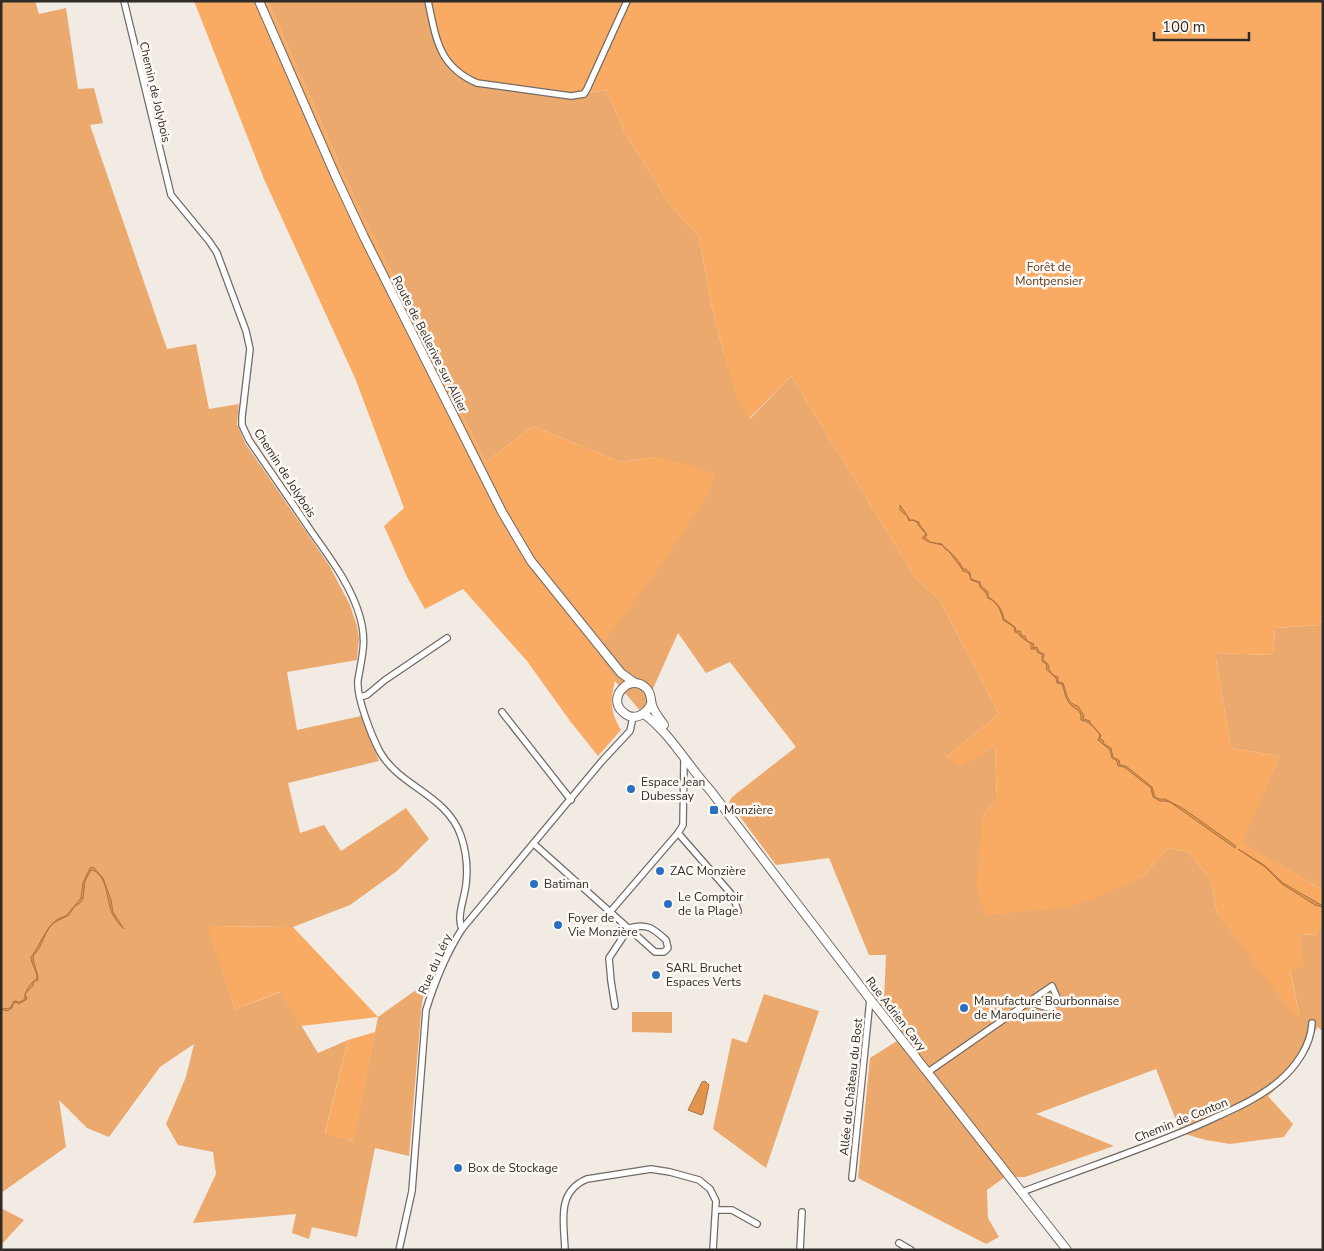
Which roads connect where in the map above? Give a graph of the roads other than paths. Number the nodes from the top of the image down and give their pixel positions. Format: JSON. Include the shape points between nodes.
{"nodes":[{"id":1,"x":124,"y":1,"type":"edge"},
{"id":2,"x":259,"y":1,"type":"edge"},
{"id":3,"x":428,"y":1,"type":"edge"},
{"id":4,"x":627,"y":1,"type":"edge"},
{"id":5,"x":447,"y":638,"type":"dead end"},
{"id":6,"x":621,"y":673,"type":"junction"},
{"id":7,"x":635,"y":683,"type":"junction"},
{"id":8,"x":623,"y":687,"type":"junction"},
{"id":9,"x":360,"y":698,"type":"junction"},
{"id":10,"x":651,"y":704,"type":"junction"},
{"id":11,"x":502,"y":712,"type":"dead end"},
{"id":12,"x":644,"y":714,"type":"junction"},
{"id":13,"x":634,"y":717,"type":"junction"},
{"id":14,"x":684,"y":759,"type":"junction"},
{"id":15,"x":695,"y":774,"type":"junction"},
{"id":16,"x":684,"y":780,"type":"junction"},
{"id":17,"x":710,"y":790,"type":"junction"},
{"id":18,"x":571,"y":800,"type":"junction"},
{"id":19,"x":678,"y":833,"type":"junction"},
{"id":20,"x":534,"y":844,"type":"junction"},
{"id":21,"x":738,"y":911,"type":"dead end"},
{"id":22,"x":610,"y":912,"type":"junction"},
{"id":23,"x":629,"y":928,"type":"junction"},
{"id":24,"x":462,"y":929,"type":"junction"},
{"id":25,"x":870,"y":999,"type":"junction"},
{"id":26,"x":1028,"y":1002,"type":"junction"},
{"id":27,"x":615,"y":1006,"type":"dead end"},
{"id":28,"x":1312,"y":1023,"type":"dead end"},
{"id":29,"x":928,"y":1072,"type":"junction"},
{"id":30,"x":852,"y":1178,"type":"dead end"},
{"id":31,"x":1022,"y":1192,"type":"junction"},
{"id":32,"x":716,"y":1210,"type":"junction"},
{"id":33,"x":802,"y":1212,"type":"dead end"},
{"id":34,"x":757,"y":1224,"type":"dead end"},
{"id":35,"x":899,"y":1243,"type":"dead end"},
{"id":36,"x":399,"y":1250,"type":"edge"},
{"id":37,"x":565,"y":1250,"type":"edge"},
{"id":38,"x":713,"y":1250,"type":"edge"},
{"id":39,"x":800,"y":1250,"type":"edge"},
{"id":40,"x":911,"y":1250,"type":"edge"},
{"id":41,"x":1067,"y":1250,"type":"edge"}],
"edges":[{"from":1,"to":9,"type":"street","name":"Chemin de Jolybois","via":[[171,195],[217,253],[246,331],[250,349],[242,425],[337,569],[360,616],[365,639],[358,680]]},
{"from":2,"to":6,"type":"main road","name":"Route de Bellerive sur Allier","via":[[364,237],[502,512],[531,561]]},
{"from":3,"to":4,"type":"street","via":[[436,43],[443,56],[466,78],[570,96],[584,94],[587,90]]},
{"from":5,"to":9,"type":"street"},
{"from":6,"to":7,"type":"main road","name":"Route de Bellerive sur Allier"},
{"from":6,"to":8,"type":"main road"},
{"from":7,"to":8,"type":"main road"},
{"from":7,"to":10,"type":"main road","via":[[649,691]]},
{"from":8,"to":13,"type":"main road","via":[[618,703],[623,712]]},
{"from":9,"to":24,"type":"street","name":"Chemin de Jolybois","via":[[384,757],[394,769],[446,809],[461,835],[467,869]]},
{"from":10,"to":12,"type":"main road"},
{"from":10,"to":17,"type":"main road","name":"Rue Adrien Cavy"},
{"from":11,"to":18,"type":"street"},
{"from":12,"to":13,"type":"main road"},
{"from":12,"to":14,"type":"main road","name":"Rue Adrien Cavy","via":[[658,723]]},
{"from":13,"to":18,"type":"street","name":"Rue du Léry","via":[[630,731]]},
{"from":14,"to":15,"type":"main road","name":"Rue Adrien Cavy"},
{"from":14,"to":16,"type":"street"},
{"from":15,"to":16,"type":"street"},
{"from":15,"to":17,"type":"main road","name":"Rue Adrien Cavy"},
{"from":16,"to":19,"type":"street","via":[[683,824]]},
{"from":17,"to":25,"type":"main road","name":"Rue Adrien Cavy"},
{"from":18,"to":20,"type":"street","name":"Rue du Léry"},
{"from":19,"to":21,"type":"street","via":[[733,896]]},
{"from":19,"to":22,"type":"street"},
{"from":20,"to":22,"type":"street"},
{"from":20,"to":24,"type":"street","name":"Rue du Léry"},
{"from":22,"to":23,"type":"street"},
{"from":23,"to":23,"type":"street","via":[[655,952],[664,952],[668,948],[666,940],[654,930],[640,925]]},
{"from":23,"to":27,"type":"street","via":[[609,958]]},
{"from":24,"to":36,"type":"street","name":"Rue du Léry","via":[[435,981],[426,1010],[412,1191]]},
{"from":25,"to":29,"type":"main road","name":"Rue Adrien Cavy"},
{"from":25,"to":30,"type":"street","name":"Allée du Château du Bost"},
{"from":26,"to":26,"type":"street","via":[[1052,986],[1059,1002],[1049,1008]]},
{"from":26,"to":29,"type":"street"},
{"from":28,"to":31,"type":"street","name":"Chemin de Conton","via":[[1311,1033],[1292,1069],[1258,1096],[1181,1133]]},
{"from":29,"to":31,"type":"main road","name":"Rue Adrien Cavy"},
{"from":31,"to":41,"type":"main road","name":"Rue Adrien Cavy"},
{"from":32,"to":34,"type":"street","via":[[732,1210]]},
{"from":32,"to":37,"type":"street","via":[[714,1195],[704,1183],[670,1172],[640,1170],[588,1179],[574,1187],[567,1197]]},
{"from":32,"to":38,"type":"street"},
{"from":33,"to":39,"type":"street"},
{"from":35,"to":40,"type":"street"}]}
